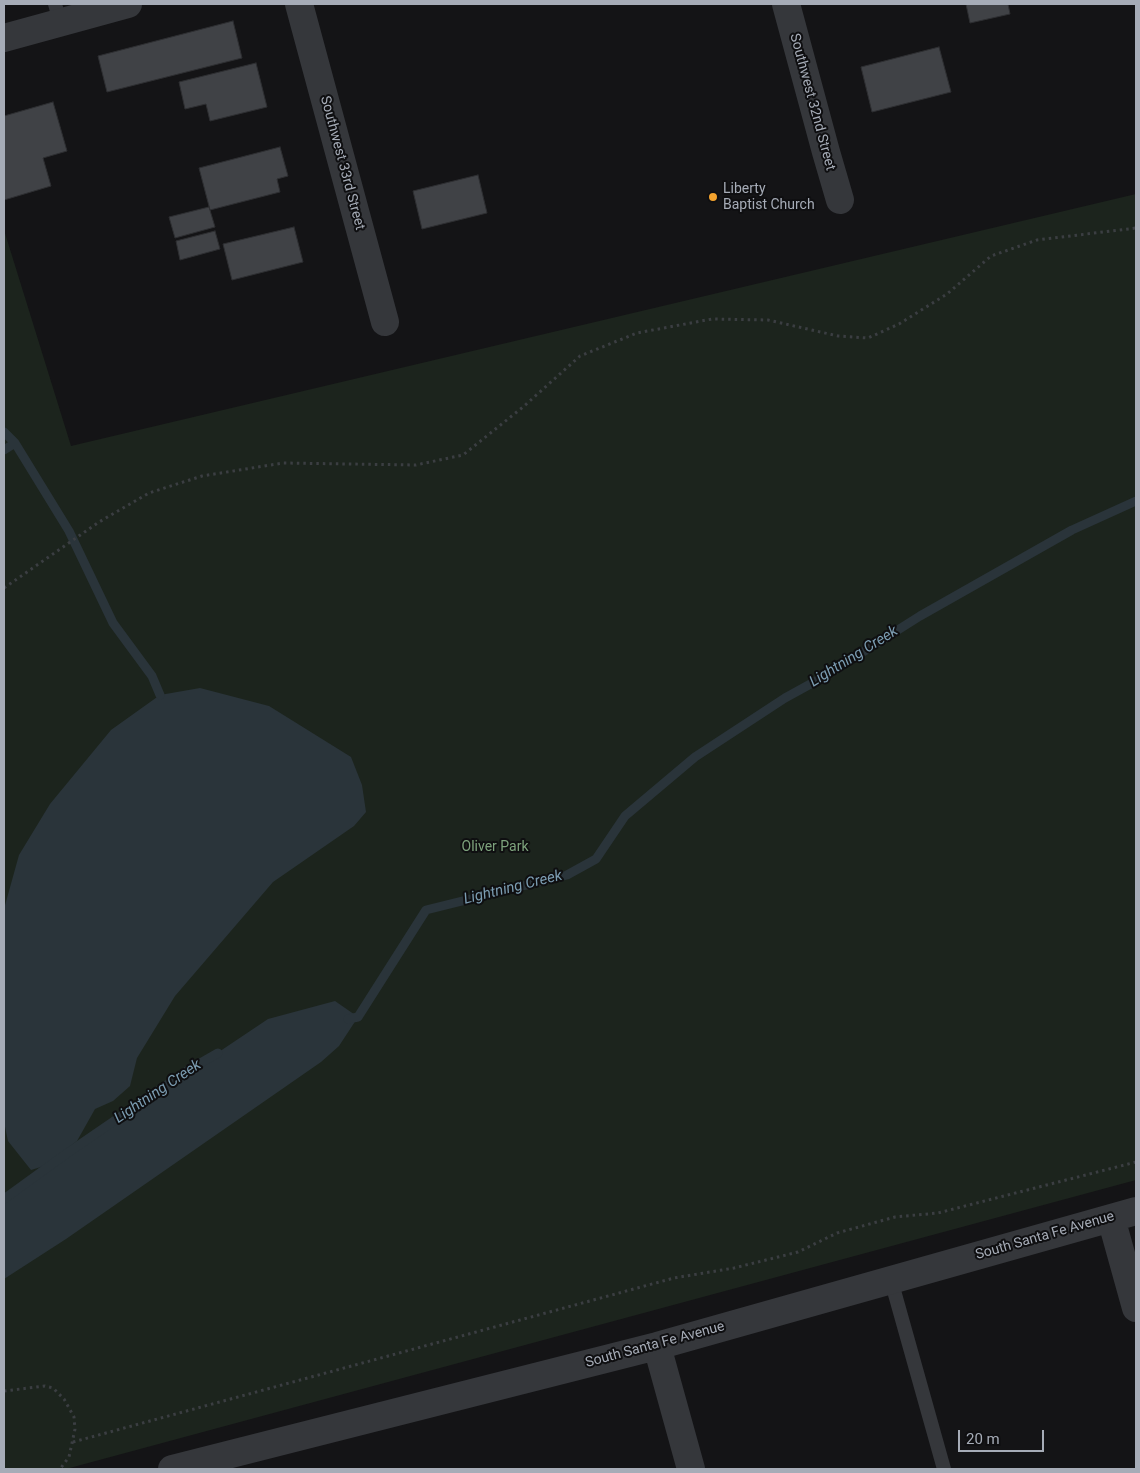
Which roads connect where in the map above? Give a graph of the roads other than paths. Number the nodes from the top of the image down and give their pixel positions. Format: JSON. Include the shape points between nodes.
{"nodes":[{"id":1,"x":128,"y":4,"type":"edge"},
{"id":2,"x":299,"y":4,"type":"edge"},
{"id":3,"x":786,"y":4,"type":"edge"},
{"id":4,"x":57,"y":13,"type":"edge"},
{"id":5,"x":4,"y":38,"type":"edge"},
{"id":6,"x":840,"y":200,"type":"dead end"},
{"id":7,"x":385,"y":322,"type":"dead end"},
{"id":8,"x":1124,"y":1214,"type":"edge"},
{"id":9,"x":891,"y":1280,"type":"junction"},
{"id":10,"x":1136,"y":1308,"type":"edge"},
{"id":11,"x":657,"y":1346,"type":"junction"},
{"id":12,"x":206,"y":1465,"type":"edge"},
{"id":13,"x":172,"y":1469,"type":"edge"},
{"id":14,"x":691,"y":1469,"type":"edge"},
{"id":15,"x":944,"y":1469,"type":"edge"}],
"edges":[{"from":1,"to":4,"type":"street"},
{"from":2,"to":7,"type":"street","name":"Southwest 33rd Street"},
{"from":3,"to":6,"type":"street","name":"Southwest 32nd Street"},
{"from":4,"to":5,"type":"street"},
{"from":8,"to":9,"type":"street","name":"South Santa Fe Avenue"},
{"from":8,"to":10,"type":"street"},
{"from":9,"to":11,"type":"street","name":"South Santa Fe Avenue"},
{"from":9,"to":15,"type":"lane"},
{"from":11,"to":12,"type":"street","name":"South Santa Fe Avenue"},
{"from":11,"to":14,"type":"street"},
{"from":12,"to":13,"type":"street","name":"South Santa Fe Avenue"}]}
